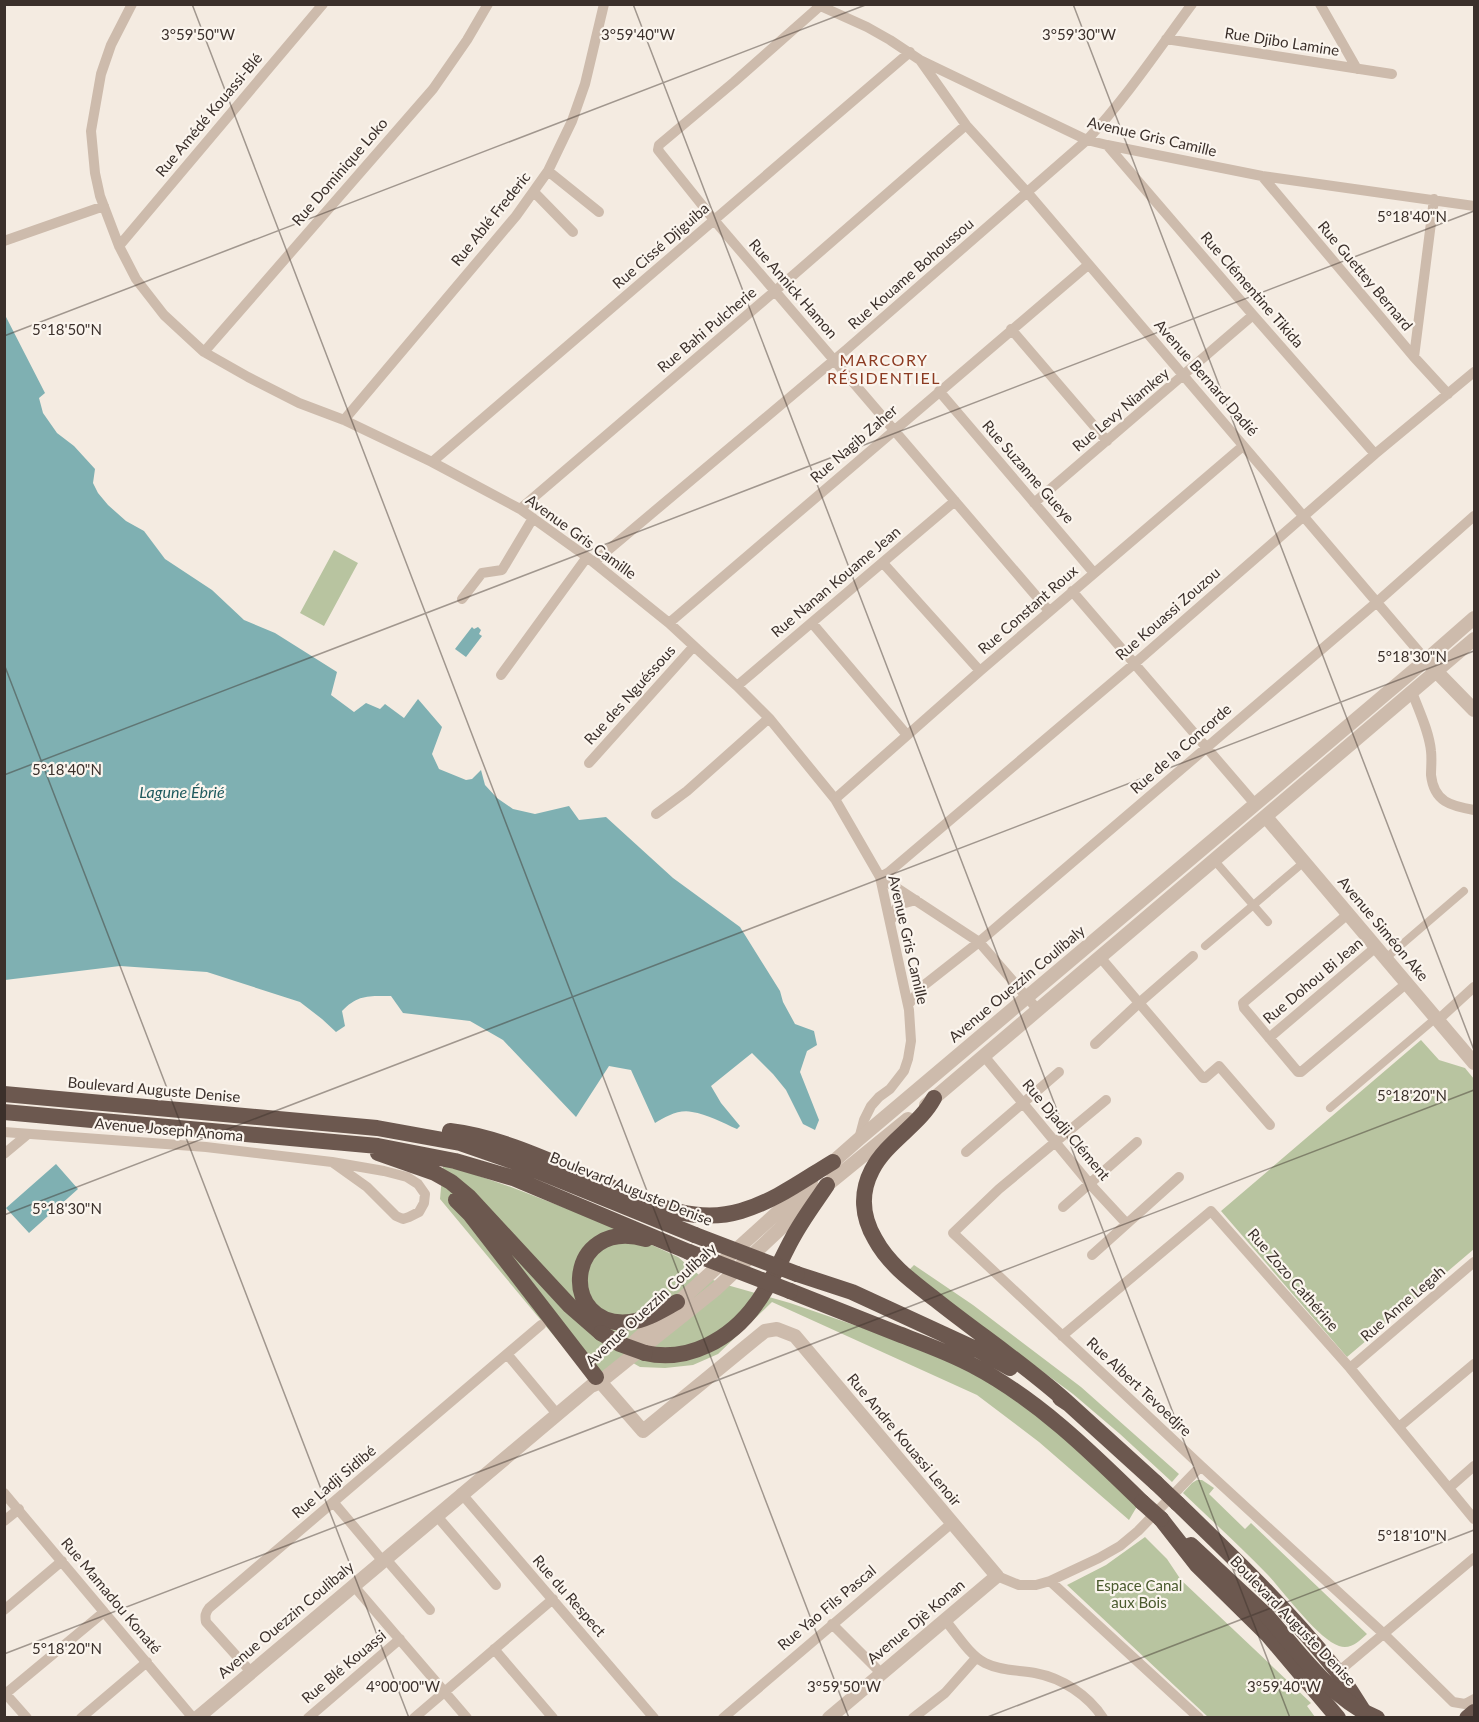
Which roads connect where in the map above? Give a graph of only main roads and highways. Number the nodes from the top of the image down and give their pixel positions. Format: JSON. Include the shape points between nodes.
{"nodes":[{"id":1,"x":4,"y":1094,"type":"edge"},
{"id":2,"x":934,"y":1098,"type":"road end"},
{"id":3,"x":4,"y":1112,"type":"edge"},
{"id":4,"x":47,"y":1117,"type":"junction"},
{"id":5,"x":4,"y":1119,"type":"edge"},
{"id":6,"x":377,"y":1128,"type":"junction"},
{"id":7,"x":352,"y":1144,"type":"junction"},
{"id":8,"x":833,"y":1161,"type":"road end"},
{"id":9,"x":404,"y":1163,"type":"junction"},
{"id":10,"x":827,"y":1185,"type":"road end"},
{"id":11,"x":689,"y":1252,"type":"junction"},
{"id":12,"x":677,"y":1302,"type":"road end"},
{"id":13,"x":596,"y":1382,"type":"road end"},
{"id":14,"x":1069,"y":1404,"type":"junction"},
{"id":15,"x":1161,"y":1519,"type":"junction"},
{"id":16,"x":1474,"y":1712,"type":"edge"},
{"id":17,"x":1338,"y":1718,"type":"edge"},
{"id":18,"x":1368,"y":1718,"type":"edge"},
{"id":19,"x":1377,"y":1718,"type":"edge"},
{"id":20,"x":1467,"y":1718,"type":"edge"}],
"edges":[{"from":1,"to":6,"type":"highway","name":"Boulevard Auguste Denise"},
{"from":2,"to":14,"type":"highway","via":[[927,1111],[891,1144],[872,1170],[863,1209],[874,1239],[908,1278]]},
{"from":3,"to":4,"type":"highway","name":"Boulevard Auguste Denise"},
{"from":4,"to":5,"type":"highway"},
{"from":4,"to":7,"type":"highway","name":"Boulevard Auguste Denise"},
{"from":6,"to":8,"type":"highway","via":[[463,1133],[521,1149],[663,1209],[691,1215],[715,1216],[762,1204]]},
{"from":6,"to":14,"type":"highway","name":"Boulevard Auguste Denise","bridge":true,"via":[[460,1143],[518,1163],[695,1235],[852,1292],[980,1350]]},
{"from":7,"to":9,"type":"highway"},
{"from":7,"to":11,"type":"highway","name":"Boulevard Auguste Denise","via":[[409,1151],[513,1178]]},
{"from":9,"to":10,"type":"highway","bridge":true,"via":[[435,1173],[469,1197],[570,1306],[601,1333],[620,1344],[658,1356],[695,1351],[739,1324],[758,1303]]},
{"from":9,"to":13,"type":"highway","via":[[444,1187],[470,1214]]},
{"from":11,"to":12,"type":"highway","via":[[639,1238],[611,1238],[588,1252],[582,1264],[580,1284],[585,1302],[606,1319],[632,1322]]},
{"from":11,"to":15,"type":"highway","name":"Boulevard Auguste Denise","bridge":true,"via":[[972,1365],[1054,1420]]},
{"from":14,"to":18,"type":"highway","name":"Boulevard Auguste Denise","bridge":true,"via":[[1281,1605],[1338,1672]]},
{"from":15,"to":17,"type":"highway","name":"Boulevard Auguste Denise","via":[[1197,1565],[1268,1635]]},
{"from":15,"to":19,"type":"highway","name":"Boulevard Auguste Denise","bridge":true,"via":[[1267,1616],[1331,1688]]},
{"from":16,"to":20,"type":"highway"}]}
